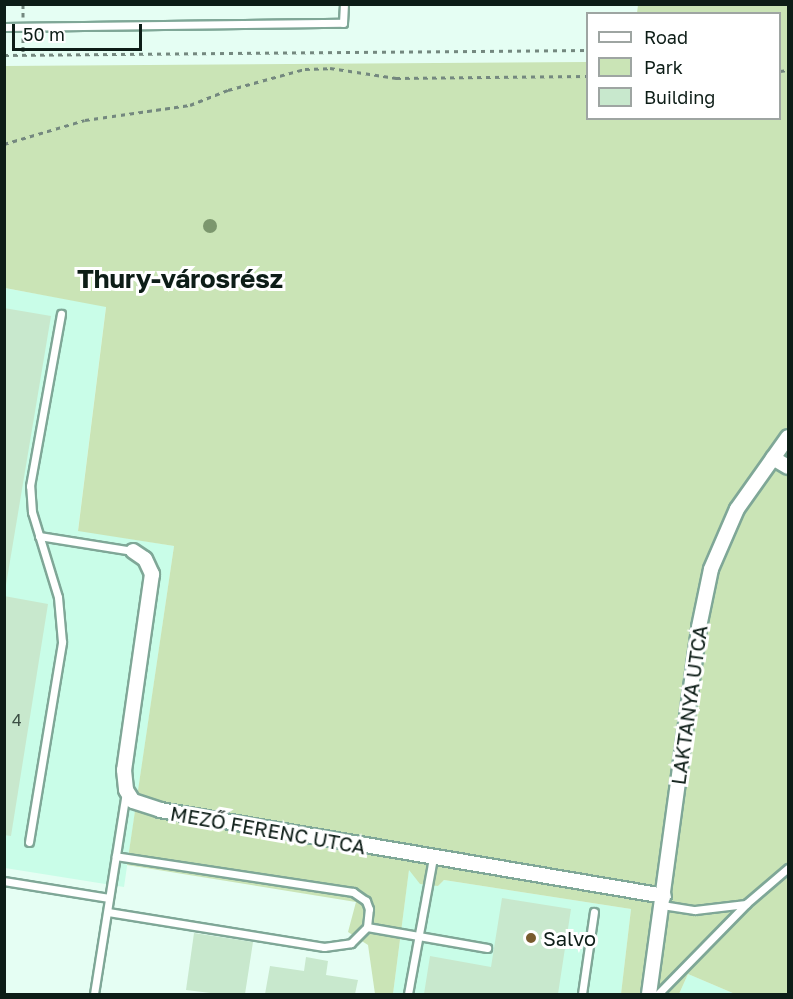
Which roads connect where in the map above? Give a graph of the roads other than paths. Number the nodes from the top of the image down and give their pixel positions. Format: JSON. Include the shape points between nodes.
{"nodes":[{"id":1,"x":344,"y":4,"type":"edge"},
{"id":2,"x":4,"y":27,"type":"edge"},
{"id":3,"x":61,"y":314,"type":"dead end"},
{"id":4,"x":789,"y":437,"type":"edge"},
{"id":5,"x":773,"y":458,"type":"junction"},
{"id":6,"x":789,"y":467,"type":"edge"},
{"id":7,"x":39,"y":536,"type":"junction"},
{"id":8,"x":133,"y":551,"type":"joint"},
{"id":9,"x":126,"y":790,"type":"junction"},
{"id":10,"x":28,"y":842,"type":"dead end"},
{"id":11,"x":116,"y":856,"type":"junction"},
{"id":12,"x":432,"y":858,"type":"junction"},
{"id":13,"x":789,"y":868,"type":"edge"},
{"id":14,"x":4,"y":881,"type":"edge"},
{"id":15,"x":109,"y":898,"type":"junction"},
{"id":16,"x":663,"y":901,"type":"junction"},
{"id":17,"x":747,"y":903,"type":"junction"},
{"id":18,"x":108,"y":912,"type":"junction"},
{"id":19,"x":594,"y":912,"type":"dead end"},
{"id":20,"x":367,"y":927,"type":"junction"},
{"id":21,"x":417,"y":935,"type":"junction"},
{"id":22,"x":487,"y":948,"type":"dead end"},
{"id":23,"x":94,"y":994,"type":"edge"},
{"id":24,"x":408,"y":994,"type":"edge"},
{"id":25,"x":582,"y":994,"type":"edge"},
{"id":26,"x":649,"y":994,"type":"edge"},
{"id":27,"x":658,"y":994,"type":"edge"}],
"edges":[{"from":1,"to":2,"type":"lane","via":[[343,23]]},
{"from":3,"to":7,"type":"lane","via":[[30,486]]},
{"from":4,"to":5,"type":"street","name":"LAKTANYA UTCA"},
{"from":5,"to":6,"type":"street"},
{"from":5,"to":16,"type":"street","name":"LAKTANYA UTCA","via":[[738,509],[711,568],[699,627]]},
{"from":7,"to":8,"type":"lane"},
{"from":7,"to":10,"type":"lane","via":[[58,597],[62,642]]},
{"from":8,"to":9,"type":"street","via":[[145,559],[152,574],[124,770]]},
{"from":9,"to":11,"type":"lane"},
{"from":9,"to":12,"type":"street","name":"MEZŐ FERENC UTCA","via":[[133,801],[160,810]]},
{"from":11,"to":15,"type":"lane"},
{"from":11,"to":20,"type":"lane","via":[[353,892],[366,901]]},
{"from":12,"to":16,"type":"street","name":"MEZŐ FERENC UTCA"},
{"from":12,"to":21,"type":"lane"},
{"from":13,"to":17,"type":"lane"},
{"from":14,"to":15,"type":"lane"},
{"from":15,"to":18,"type":"lane"},
{"from":16,"to":17,"type":"lane","via":[[695,910]]},
{"from":16,"to":26,"type":"street","name":"LAKTANYA UTCA"},
{"from":17,"to":27,"type":"lane"},
{"from":18,"to":20,"type":"lane","via":[[324,947],[351,943]]},
{"from":18,"to":23,"type":"lane"},
{"from":19,"to":25,"type":"lane"},
{"from":20,"to":21,"type":"lane"},
{"from":21,"to":22,"type":"lane"},
{"from":21,"to":24,"type":"lane"}]}
